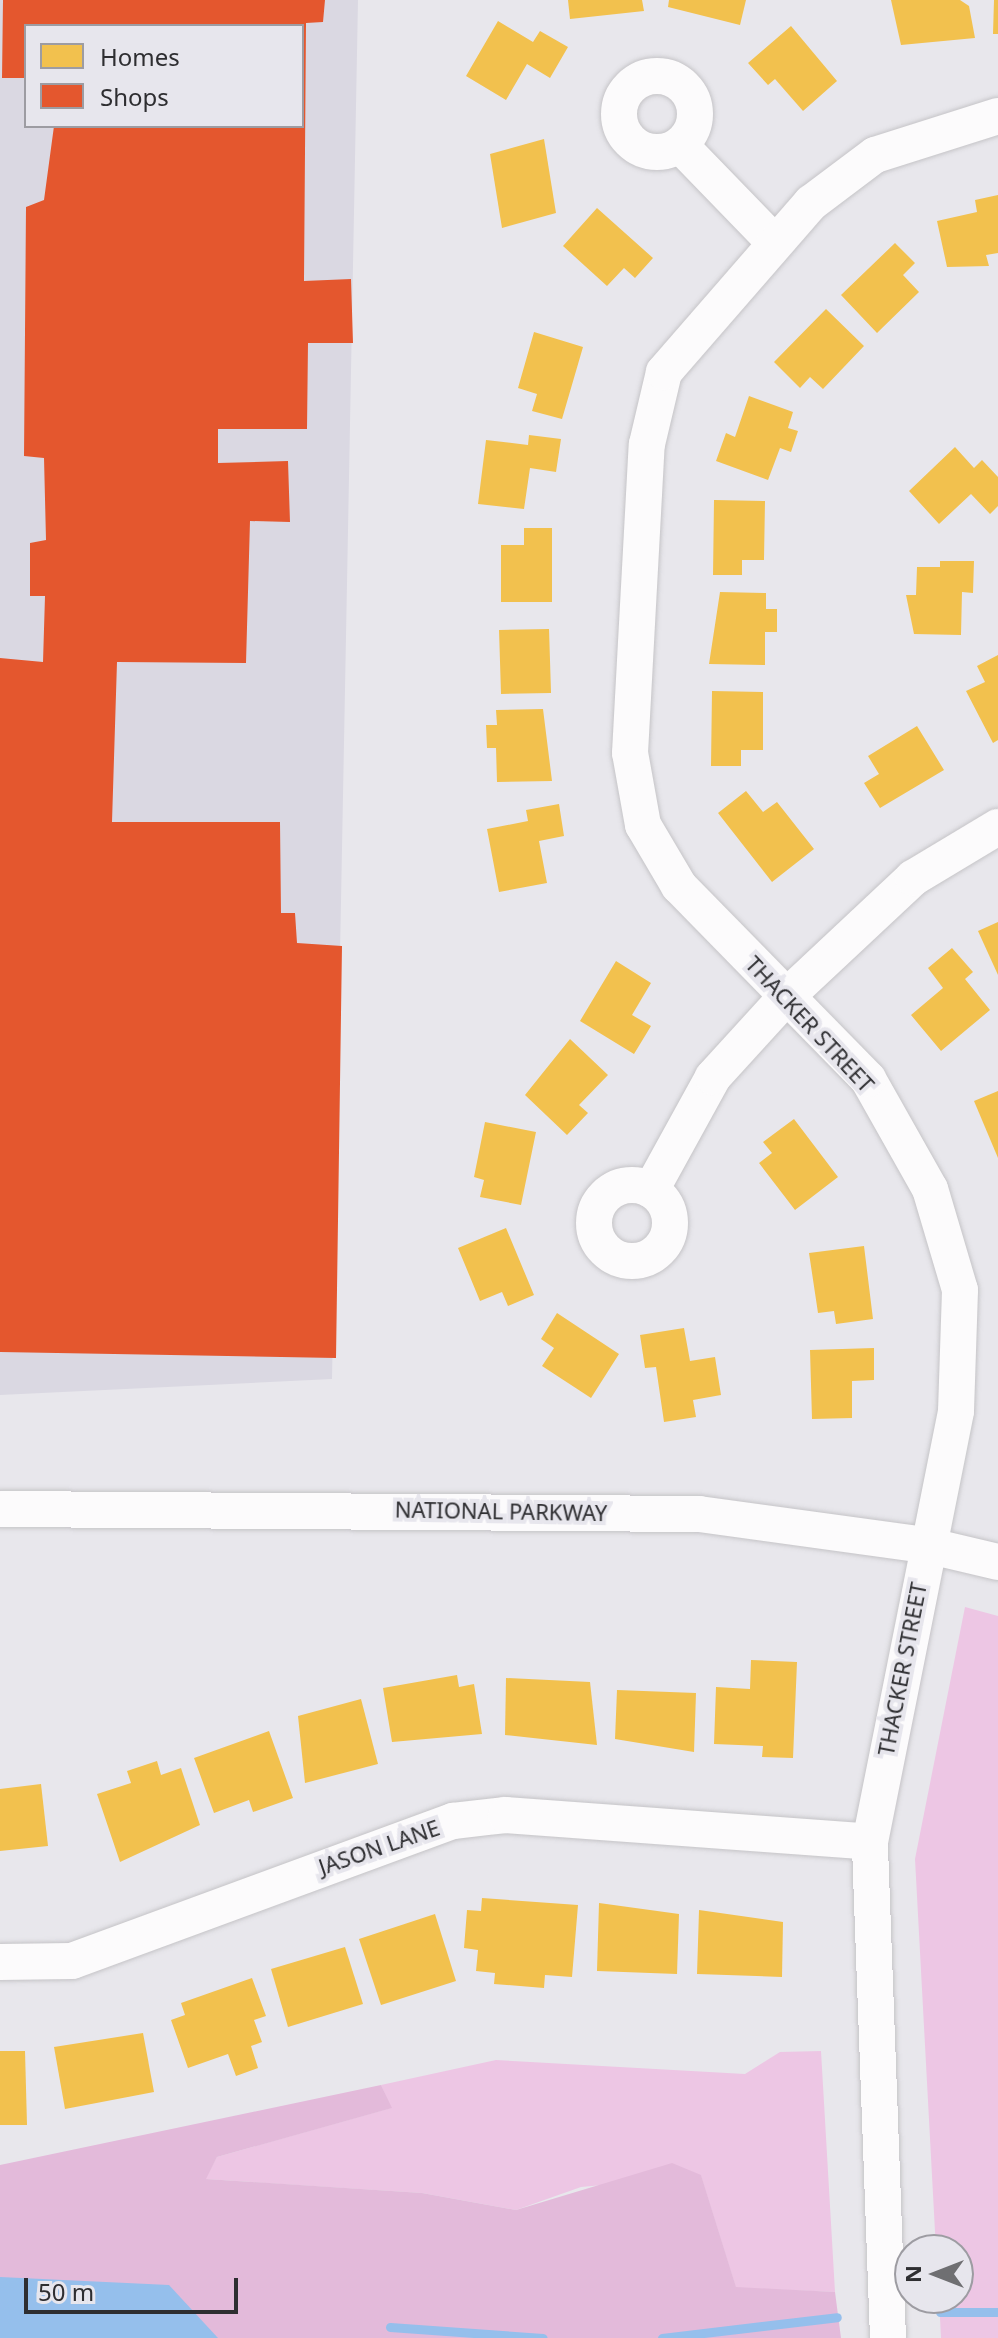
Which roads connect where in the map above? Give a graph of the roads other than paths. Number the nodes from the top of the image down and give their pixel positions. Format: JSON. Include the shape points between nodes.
{"nodes":[{"id":1,"x":998,"y":116,"type":"edge"},
{"id":2,"x":680,"y":145,"type":"dead end"},
{"id":3,"x":773,"y":241,"type":"junction"},
{"id":4,"x":998,"y":827,"type":"edge"},
{"id":5,"x":787,"y":996,"type":"junction"},
{"id":6,"x":651,"y":1190,"type":"dead end"},
{"id":7,"x":0,"y":1509,"type":"edge"},
{"id":8,"x":926,"y":1545,"type":"junction"},
{"id":9,"x":998,"y":1562,"type":"edge"},
{"id":10,"x":870,"y":1842,"type":"junction"},
{"id":11,"x":0,"y":1962,"type":"edge"},
{"id":12,"x":888,"y":2338,"type":"edge"}],
"edges":[{"from":1,"to":3,"type":"street","name":"THACKER STREET","via":[[875,155]]},
{"from":2,"to":3,"type":"street"},
{"from":3,"to":5,"type":"street","name":"THACKER STREET","via":[[664,372],[647,444],[630,753],[643,825],[679,886]]},
{"from":4,"to":5,"type":"street","via":[[913,878]]},
{"from":5,"to":6,"type":"street","via":[[713,1077]]},
{"from":5,"to":8,"type":"street","name":"THACKER STREET","via":[[868,1079],[930,1189],[960,1290],[956,1411]]},
{"from":7,"to":8,"type":"street","name":"NATIONAL PARKWAY","via":[[699,1514]]},
{"from":8,"to":9,"type":"street","name":"NATIONAL PARKWAY"},
{"from":8,"to":10,"type":"street","name":"THACKER STREET"},
{"from":10,"to":11,"type":"street","name":"JASON LANE","via":[[506,1815],[453,1821],[72,1961]]},
{"from":10,"to":12,"type":"street","name":"THACKER STREET"}]}
